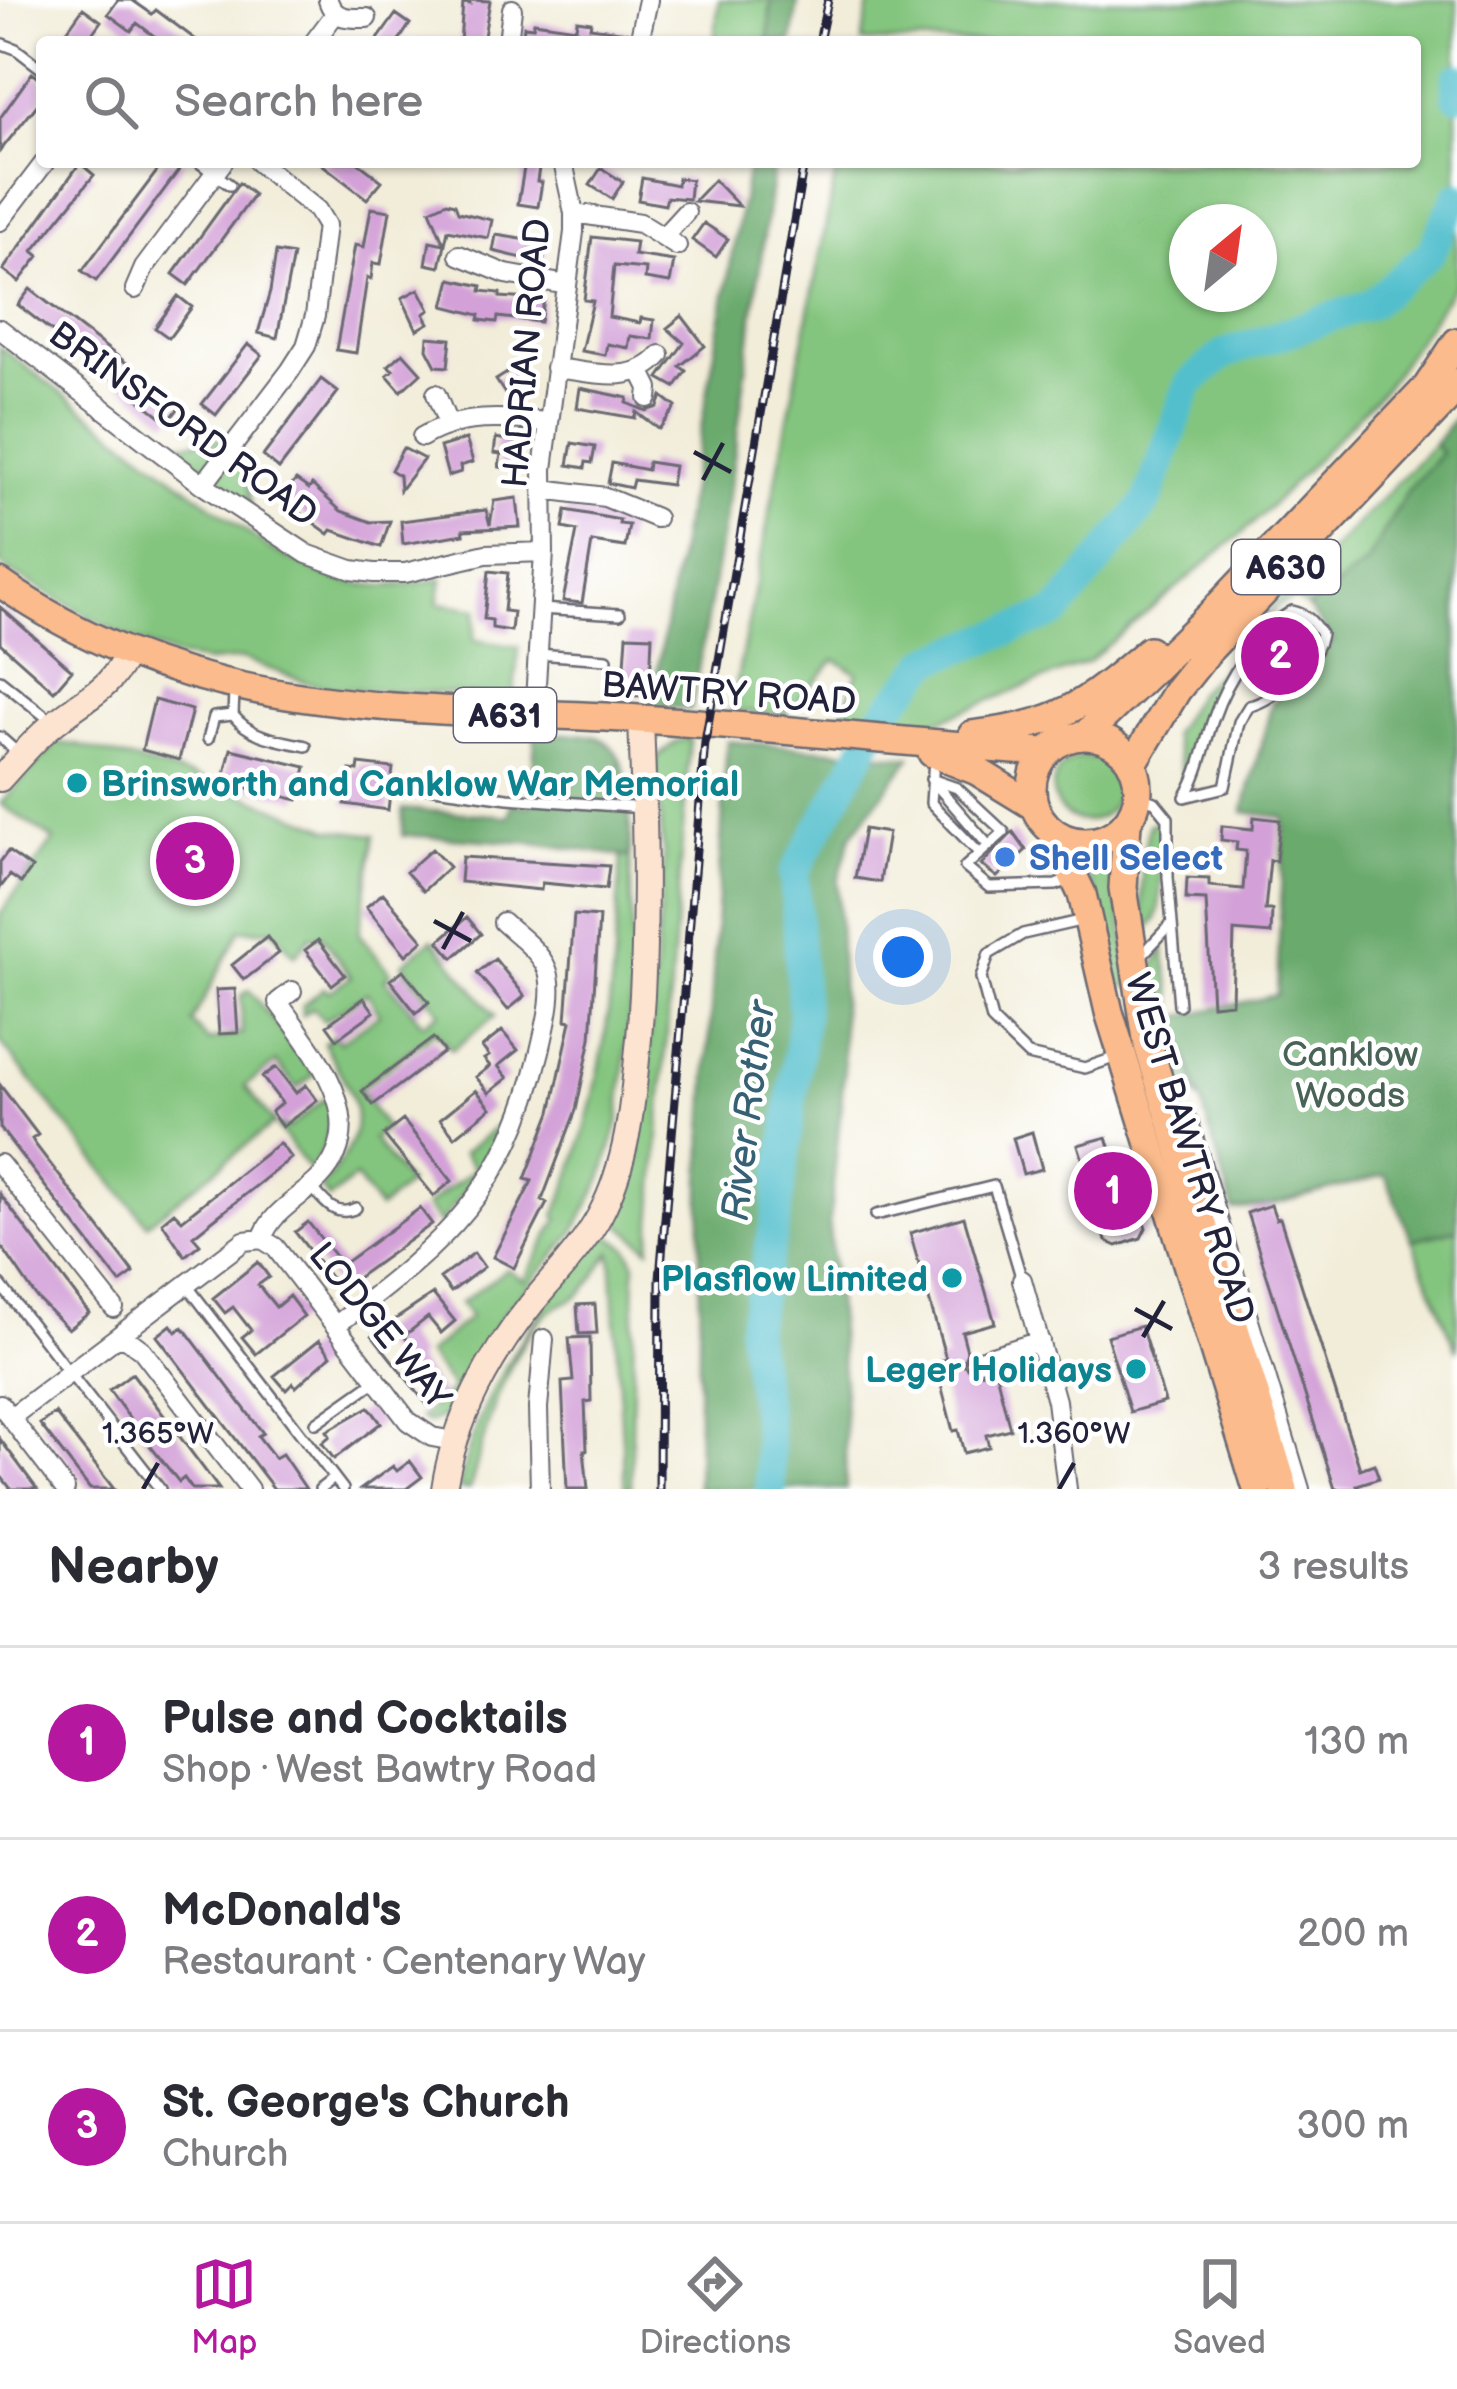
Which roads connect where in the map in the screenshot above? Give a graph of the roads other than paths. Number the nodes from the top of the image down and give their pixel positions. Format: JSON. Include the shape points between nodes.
{"nodes":[{"id":1,"x":648,"y":0,"type":"edge"},
{"id":2,"x":332,"y":7,"type":"edge"},
{"id":3,"x":512,"y":9,"type":"dead end"},
{"id":4,"x":367,"y":18,"type":"dead end"},
{"id":5,"x":317,"y":36,"type":"edge"},
{"id":6,"x":509,"y":36,"type":"edge"},
{"id":7,"x":640,"y":36,"type":"edge"},
{"id":8,"x":0,"y":44,"type":"edge"},
{"id":9,"x":36,"y":65,"type":"edge"},
{"id":10,"x":40,"y":168,"type":"edge"},
{"id":11,"x":265,"y":168,"type":"edge"},
{"id":12,"x":564,"y":168,"type":"edge"},
{"id":13,"x":217,"y":171,"type":"edge"},
{"id":14,"x":686,"y":212,"type":"dead end"},
{"id":15,"x":574,"y":213,"type":"junction"},
{"id":16,"x":0,"y":221,"type":"edge"},
{"id":17,"x":459,"y":255,"type":"dead end"},
{"id":18,"x":567,"y":285,"type":"junction"},
{"id":19,"x":135,"y":289,"type":"dead end"},
{"id":20,"x":0,"y":329,"type":"edge"},
{"id":21,"x":1457,"y":342,"type":"edge"},
{"id":22,"x":660,"y":355,"type":"dead end"},
{"id":23,"x":555,"y":368,"type":"junction"},
{"id":24,"x":641,"y":372,"type":"junction"},
{"id":25,"x":1457,"y":383,"type":"edge"},
{"id":26,"x":436,"y":394,"type":"dead end"},
{"id":27,"x":648,"y":398,"type":"dead end"},
{"id":28,"x":547,"y":422,"type":"junction"},
{"id":29,"x":448,"y":424,"type":"junction"},
{"id":30,"x":422,"y":437,"type":"dead end"},
{"id":31,"x":203,"y":485,"type":"junction"},
{"id":32,"x":543,"y":489,"type":"junction"},
{"id":33,"x":656,"y":518,"type":"dead end"},
{"id":34,"x":1286,"y":536,"type":"junction"},
{"id":35,"x":544,"y":552,"type":"junction"},
{"id":36,"x":0,"y":583,"type":"edge"},
{"id":37,"x":540,"y":609,"type":"junction"},
{"id":38,"x":620,"y":614,"type":"dead end"},
{"id":39,"x":128,"y":652,"type":"junction"},
{"id":40,"x":537,"y":654,"type":"junction"},
{"id":41,"x":608,"y":659,"type":"dead end"},
{"id":42,"x":0,"y":680,"type":"edge"},
{"id":43,"x":233,"y":701,"type":"junction"},
{"id":44,"x":534,"y":716,"type":"junction"},
{"id":45,"x":641,"y":719,"type":"junction"},
{"id":46,"x":54,"y":724,"type":"junction"},
{"id":47,"x":0,"y":736,"type":"edge"},
{"id":48,"x":1084,"y":736,"type":"junction"},
{"id":49,"x":208,"y":739,"type":"dead end"},
{"id":50,"x":896,"y":742,"type":"junction"},
{"id":51,"x":306,"y":746,"type":"dead end"},
{"id":52,"x":1047,"y":752,"type":"junction"},
{"id":53,"x":22,"y":756,"type":"junction"},
{"id":54,"x":1132,"y":765,"type":"junction"},
{"id":55,"x":933,"y":767,"type":"junction"},
{"id":56,"x":0,"y":779,"type":"edge"},
{"id":57,"x":404,"y":784,"type":"dead end"},
{"id":58,"x":1185,"y":797,"type":"junction"},
{"id":59,"x":1034,"y":806,"type":"junction"},
{"id":60,"x":644,"y":808,"type":"junction"},
{"id":61,"x":1132,"y":810,"type":"junction"},
{"id":62,"x":1164,"y":813,"type":"junction"},
{"id":63,"x":1052,"y":831,"type":"junction"},
{"id":64,"x":984,"y":850,"type":"junction"},
{"id":65,"x":1075,"y":877,"type":"junction"},
{"id":66,"x":1088,"y":919,"type":"junction"},
{"id":67,"x":503,"y":922,"type":"dead end"},
{"id":68,"x":1171,"y":924,"type":"junction"},
{"id":69,"x":1132,"y":961,"type":"junction"},
{"id":70,"x":292,"y":991,"type":"dead end"},
{"id":71,"x":1179,"y":1005,"type":"dead end"},
{"id":72,"x":1135,"y":1050,"type":"junction"},
{"id":73,"x":1189,"y":1123,"type":"joint"},
{"id":74,"x":0,"y":1164,"type":"edge"},
{"id":75,"x":311,"y":1186,"type":"junction"},
{"id":76,"x":356,"y":1208,"type":"dead end"},
{"id":77,"x":876,"y":1215,"type":"dead end"},
{"id":78,"x":262,"y":1239,"type":"junction"},
{"id":79,"x":1022,"y":1280,"type":"joint"},
{"id":80,"x":0,"y":1284,"type":"edge"},
{"id":81,"x":186,"y":1284,"type":"junction"},
{"id":82,"x":114,"y":1308,"type":"dead end"},
{"id":83,"x":336,"y":1325,"type":"junction"},
{"id":84,"x":116,"y":1338,"type":"junction"},
{"id":85,"x":544,"y":1339,"type":"dead end"},
{"id":86,"x":1040,"y":1341,"type":"junction"},
{"id":87,"x":976,"y":1361,"type":"dead end"},
{"id":88,"x":70,"y":1373,"type":"junction"},
{"id":89,"x":377,"y":1380,"type":"junction"},
{"id":90,"x":5,"y":1411,"type":"edge"},
{"id":91,"x":316,"y":1423,"type":"dead end"},
{"id":92,"x":454,"y":1441,"type":"junction"},
{"id":93,"x":334,"y":1478,"type":"junction"},
{"id":94,"x":156,"y":1484,"type":"edge"},
{"id":95,"x":65,"y":1489,"type":"edge"},
{"id":96,"x":140,"y":1489,"type":"edge"},
{"id":97,"x":249,"y":1489,"type":"edge"},
{"id":98,"x":320,"y":1489,"type":"edge"},
{"id":99,"x":343,"y":1489,"type":"edge"},
{"id":100,"x":444,"y":1489,"type":"edge"},
{"id":101,"x":540,"y":1489,"type":"edge"},
{"id":102,"x":1067,"y":1489,"type":"edge"},
{"id":103,"x":1257,"y":1489,"type":"edge"},
{"id":104,"x":1284,"y":1489,"type":"edge"},
{"id":105,"x":1300,"y":1489,"type":"edge"}],
"edges":[{"from":1,"to":7,"type":"street"},
{"from":2,"to":4,"type":"street"},
{"from":2,"to":5,"type":"street"},
{"from":3,"to":6,"type":"street"},
{"from":8,"to":9,"type":"lane"},
{"from":10,"to":16,"type":"street"},
{"from":11,"to":31,"type":"street","via":[[326,225],[315,316],[290,371]]},
{"from":12,"to":15,"type":"street","name":"HADRIAN ROAD"},
{"from":13,"to":19,"type":"street"},
{"from":14,"to":15,"type":"street","via":[[671,240],[625,218]]},
{"from":15,"to":18,"type":"street","name":"HADRIAN ROAD"},
{"from":17,"to":18,"type":"street"},
{"from":18,"to":23,"type":"street","name":"HADRIAN ROAD"},
{"from":20,"to":31,"type":"street","name":"BRINSFORD ROAD"},
{"from":21,"to":34,"type":"main road","number":"A630","via":[[1427,387]]},
{"from":22,"to":24,"type":"street"},
{"from":23,"to":24,"type":"street"},
{"from":23,"to":28,"type":"street","name":"HADRIAN ROAD"},
{"from":24,"to":27,"type":"street"},
{"from":25,"to":54,"type":"main road","number":"A630","via":[[1226,631],[1177,690]]},
{"from":26,"to":29,"type":"street"},
{"from":28,"to":29,"type":"street"},
{"from":28,"to":32,"type":"street","name":"HADRIAN ROAD"},
{"from":29,"to":30,"type":"street"},
{"from":31,"to":35,"type":"street","name":"BRINSFORD ROAD","via":[[288,544],[352,570],[405,573],[486,554]]},
{"from":32,"to":33,"type":"street","via":[[605,497]]},
{"from":32,"to":35,"type":"street","name":"HADRIAN ROAD"},
{"from":34,"to":48,"type":"main road","number":"A630"},
{"from":34,"to":50,"type":"main road","number":"A630","via":[[1084,705],[1027,728]]},
{"from":35,"to":37,"type":"street","name":"HADRIAN ROAD"},
{"from":36,"to":39,"type":"main road","name":"BAWTRY ROAD","number":"A631"},
{"from":37,"to":38,"type":"lane"},
{"from":37,"to":40,"type":"street","name":"HADRIAN ROAD"},
{"from":39,"to":43,"type":"main road","name":"BAWTRY ROAD","number":"A631"},
{"from":39,"to":46,"type":"main road","via":[[95,697]]},
{"from":40,"to":41,"type":"lane"},
{"from":40,"to":44,"type":"street","name":"HADRIAN ROAD"},
{"from":42,"to":46,"type":"lane"},
{"from":43,"to":44,"type":"main road","name":"BAWTRY ROAD","number":"A631"},
{"from":43,"to":49,"type":"lane","via":[[214,717]]},
{"from":43,"to":51,"type":"lane","via":[[255,734]]},
{"from":44,"to":45,"type":"main road","name":"BAWTRY ROAD","number":"A631"},
{"from":45,"to":50,"type":"main road","name":"BAWTRY ROAD","number":"A631"},
{"from":45,"to":60,"type":"main road"},
{"from":46,"to":53,"type":"main road"},
{"from":47,"to":53,"type":"lane"},
{"from":48,"to":52,"type":"main road","number":"A630"},
{"from":48,"to":54,"type":"main road","via":[[1112,744]]},
{"from":50,"to":52,"type":"main road","name":"BAWTRY ROAD"},
{"from":50,"to":55,"type":"main road","name":"BAWTRY ROAD","number":"A631"},
{"from":52,"to":59,"type":"main road","via":[[1034,774]]},
{"from":53,"to":56,"type":"main road"},
{"from":54,"to":61,"type":"main road"},
{"from":55,"to":59,"type":"main road","name":"BAWTRY ROAD","number":"A631","via":[[977,771]]},
{"from":55,"to":64,"type":"lane"},
{"from":55,"to":64,"type":"lane","via":[[1004,832]]},
{"from":57,"to":60,"type":"lane"},
{"from":58,"to":58,"type":"lane","via":[[1233,677],[1284,616],[1302,613],[1321,634],[1318,647],[1267,701],[1249,706],[1226,787]]},
{"from":58,"to":62,"type":"lane"},
{"from":59,"to":63,"type":"main road"},
{"from":60,"to":92,"type":"main road","via":[[646,950],[623,1155],[598,1219],[510,1331]]},
{"from":61,"to":62,"type":"lane","via":[[1155,802]]},
{"from":61,"to":63,"type":"main road","via":[[1113,835],[1094,842]]},
{"from":61,"to":69,"type":"main road","name":"WEST BAWTRY ROAD","via":[[1123,888]]},
{"from":62,"to":68,"type":"lane"},
{"from":63,"to":65,"type":"main road","name":"WEST BAWTRY ROAD"},
{"from":64,"to":65,"type":"lane","via":[[965,867],[989,887]]},
{"from":65,"to":66,"type":"main road","name":"WEST BAWTRY ROAD"},
{"from":66,"to":72,"type":"main road","name":"WEST BAWTRY ROAD"},
{"from":66,"to":72,"type":"lane","via":[[1023,934],[989,954],[981,978],[992,1020],[1028,1055],[1085,1068]]},
{"from":67,"to":83,"type":"street","via":[[549,976],[543,1037],[519,1126],[432,1251]]},
{"from":68,"to":69,"type":"lane"},
{"from":68,"to":71,"type":"lane"},
{"from":69,"to":72,"type":"main road","name":"WEST BAWTRY ROAD"},
{"from":70,"to":75,"type":"street","via":[[278,1002],[330,1078],[341,1117],[338,1148]]},
{"from":72,"to":73,"type":"main road","via":[[1182,1096]]},
{"from":72,"to":103,"type":"main road","name":"WEST BAWTRY ROAD"},
{"from":72,"to":104,"type":"main road","name":"WEST BAWTRY ROAD"},
{"from":73,"to":105,"type":"street","name":"WEST BAWTRY ROAD"},
{"from":74,"to":82,"type":"street"},
{"from":75,"to":76,"type":"lane","via":[[330,1208]]},
{"from":75,"to":78,"type":"street"},
{"from":77,"to":79,"type":"lane","via":[[994,1186]]},
{"from":78,"to":81,"type":"street","via":[[244,1240]]},
{"from":78,"to":83,"type":"street","name":"LODGE WAY"},
{"from":79,"to":86,"type":"street"},
{"from":80,"to":88,"type":"lane"},
{"from":81,"to":84,"type":"street"},
{"from":81,"to":93,"type":"lane"},
{"from":83,"to":89,"type":"street","name":"LODGE WAY"},
{"from":84,"to":88,"type":"street"},
{"from":84,"to":97,"type":"street","via":[[142,1350]]},
{"from":85,"to":101,"type":"street"},
{"from":86,"to":87,"type":"street"},
{"from":86,"to":102,"type":"street"},
{"from":88,"to":90,"type":"street"},
{"from":88,"to":94,"type":"lane"},
{"from":89,"to":91,"type":"lane"},
{"from":89,"to":92,"type":"street","name":"LODGE WAY","via":[[417,1430]]},
{"from":90,"to":95,"type":"street"},
{"from":92,"to":100,"type":"main road"},
{"from":93,"to":98,"type":"lane"},
{"from":93,"to":99,"type":"lane"},
{"from":94,"to":96,"type":"lane"}]}
